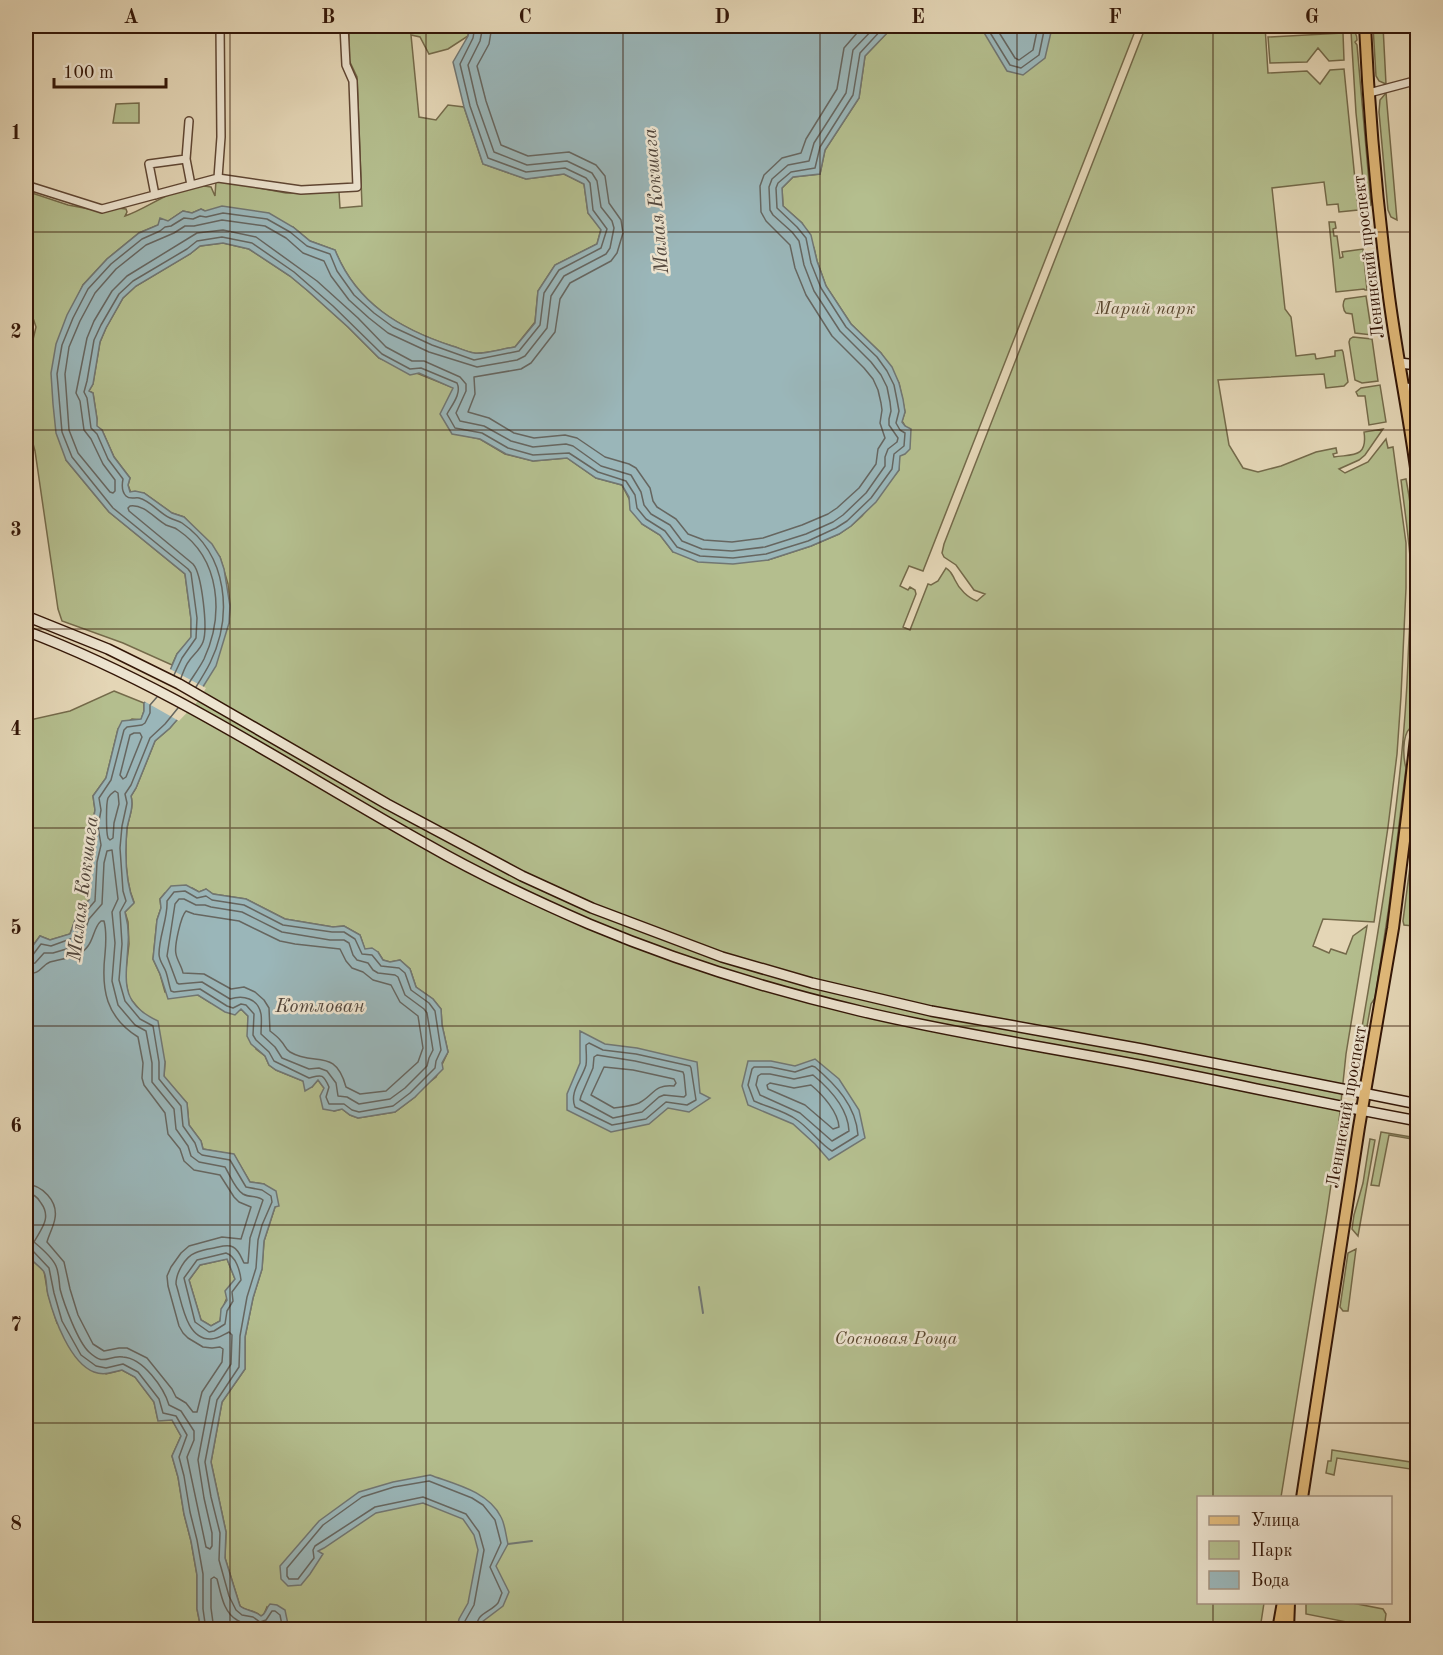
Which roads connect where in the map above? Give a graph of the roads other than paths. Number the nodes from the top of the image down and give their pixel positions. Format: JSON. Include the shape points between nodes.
{"nodes":[{"id":1,"x":220,"y":26,"type":"edge"},
{"id":2,"x":344,"y":26,"type":"edge"},
{"id":3,"x":1365,"y":26,"type":"edge"},
{"id":4,"x":1418,"y":80,"type":"edge"},
{"id":5,"x":1369,"y":93,"type":"junction"},
{"id":6,"x":189,"y":121,"type":"dead end"},
{"id":7,"x":186,"y":159,"type":"junction"},
{"id":8,"x":218,"y":178,"type":"junction"},
{"id":9,"x":26,"y":185,"type":"edge"},
{"id":10,"x":190,"y":185,"type":"junction"},
{"id":11,"x":155,"y":195,"type":"junction"},
{"id":12,"x":1400,"y":363,"type":"junction"},
{"id":13,"x":1418,"y":365,"type":"edge"},
{"id":14,"x":1404,"y":388,"type":"junction"},
{"id":15,"x":1418,"y":389,"type":"edge"},
{"id":16,"x":1418,"y":483,"type":"edge"},
{"id":17,"x":26,"y":616,"type":"edge"},
{"id":18,"x":26,"y":631,"type":"edge"},
{"id":19,"x":1418,"y":720,"type":"edge"},
{"id":20,"x":1366,"y":1094,"type":"junction"},
{"id":21,"x":1418,"y":1104,"type":"edge"},
{"id":22,"x":1363,"y":1111,"type":"junction"},
{"id":23,"x":1418,"y":1121,"type":"edge"},
{"id":24,"x":1302,"y":1496,"type":"edge"},
{"id":25,"x":1283,"y":1604,"type":"edge"},
{"id":26,"x":1289,"y":1604,"type":"edge"},
{"id":27,"x":1278,"y":1629,"type":"edge"},
{"id":28,"x":1288,"y":1629,"type":"edge"}],
"edges":[{"from":1,"to":8,"type":"street"},
{"from":2,"to":8,"type":"street","via":[[346,65],[353,81],[357,187],[301,190]]},
{"from":3,"to":5,"type":"main road","name":"Ленинский проспект"},
{"from":4,"to":5,"type":"street"},
{"from":5,"to":12,"type":"main road","name":"Ленинский проспект","via":[[1388,290]]},
{"from":6,"to":7,"type":"street"},
{"from":7,"to":10,"type":"street"},
{"from":7,"to":11,"type":"street","via":[[149,165]]},
{"from":8,"to":10,"type":"street"},
{"from":9,"to":11,"type":"street","via":[[102,209]]},
{"from":10,"to":11,"type":"street"},
{"from":12,"to":13,"type":"main road"},
{"from":12,"to":14,"type":"main road","name":"Ленинский проспект"},
{"from":14,"to":15,"type":"main road"},
{"from":14,"to":16,"type":"main road","name":"Ленинский проспект"},
{"from":17,"to":20,"type":"main road","via":[[131,659],[522,876],[602,912],[722,957],[927,1010]]},
{"from":18,"to":22,"type":"main road","via":[[125,673],[431,847],[517,891],[616,935],[718,972],[873,1014]]},
{"from":19,"to":20,"type":"main road","name":"Ленинский проспект","via":[[1393,928]]},
{"from":20,"to":21,"type":"main road"},
{"from":20,"to":22,"type":"main road","name":"Ленинский проспект"},
{"from":22,"to":23,"type":"main road"},
{"from":22,"to":24,"type":"main road","name":"Ленинский проспект"},
{"from":25,"to":27,"type":"main road"},
{"from":26,"to":28,"type":"main road"}]}
